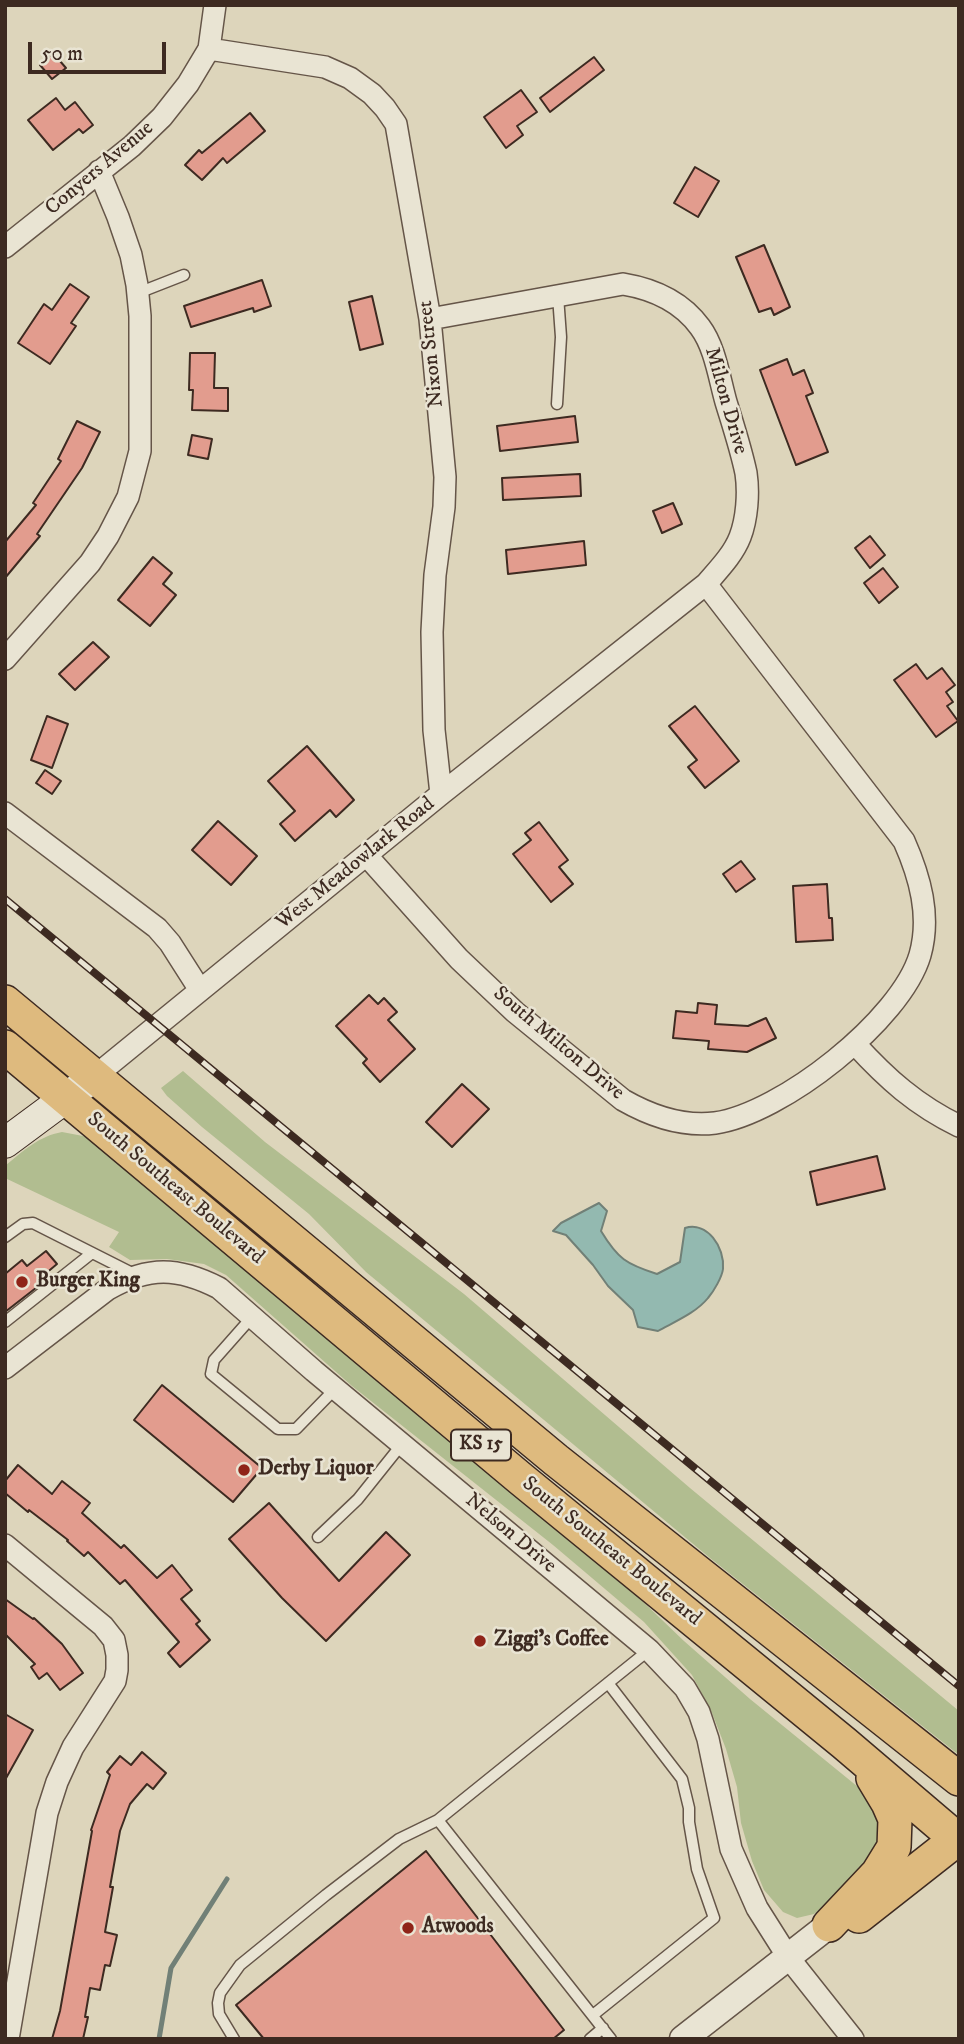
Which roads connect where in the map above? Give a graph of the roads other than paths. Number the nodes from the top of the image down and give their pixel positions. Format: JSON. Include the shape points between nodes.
{"nodes":[{"id":1,"x":215,"y":5,"type":"edge"},
{"id":2,"x":209,"y":49,"type":"junction"},
{"id":3,"x":99,"y":171,"type":"junction"},
{"id":4,"x":5,"y":247,"type":"edge"},
{"id":5,"x":184,"y":275,"type":"dead end"},
{"id":6,"x":138,"y":293,"type":"junction"},
{"id":7,"x":558,"y":296,"type":"junction"},
{"id":8,"x":430,"y":319,"type":"junction"},
{"id":9,"x":557,"y":404,"type":"dead end"},
{"id":10,"x":706,"y":584,"type":"junction"},
{"id":11,"x":5,"y":659,"type":"edge"},
{"id":12,"x":441,"y":794,"type":"junction"},
{"id":13,"x":5,"y":814,"type":"edge"},
{"id":14,"x":367,"y":856,"type":"junction"},
{"id":15,"x":200,"y":990,"type":"junction"},
{"id":16,"x":5,"y":1002,"type":"edge"},
{"id":17,"x":855,"y":1044,"type":"junction"},
{"id":18,"x":5,"y":1047,"type":"edge"},
{"id":19,"x":94,"y":1077,"type":"junction"},
{"id":20,"x":66,"y":1098,"type":"junction"},
{"id":21,"x":959,"y":1126,"type":"edge"},
{"id":22,"x":5,"y":1143,"type":"edge"},
{"id":23,"x":5,"y":1237,"type":"edge"},
{"id":24,"x":92,"y":1253,"type":"junction"},
{"id":25,"x":136,"y":1275,"type":"junction"},
{"id":26,"x":252,"y":1317,"type":"junction"},
{"id":27,"x":5,"y":1322,"type":"edge"},
{"id":28,"x":5,"y":1368,"type":"edge"},
{"id":29,"x":335,"y":1389,"type":"junction"},
{"id":30,"x":402,"y":1444,"type":"junction"},
{"id":31,"x":318,"y":1537,"type":"dead end"},
{"id":32,"x":5,"y":1545,"type":"edge"},
{"id":33,"x":649,"y":1650,"type":"junction"},
{"id":34,"x":608,"y":1683,"type":"junction"},
{"id":35,"x":851,"y":1749,"type":"junction"},
{"id":36,"x":959,"y":1779,"type":"edge"},
{"id":37,"x":959,"y":1801,"type":"edge"},
{"id":38,"x":438,"y":1820,"type":"junction"},
{"id":39,"x":958,"y":1840,"type":"edge"},
{"id":40,"x":829,"y":1925,"type":"junction"},
{"id":41,"x":788,"y":1957,"type":"junction"},
{"id":42,"x":593,"y":2015,"type":"junction"},
{"id":43,"x":603,"y":2028,"type":"junction"},
{"id":44,"x":684,"y":2038,"type":"edge"},
{"id":45,"x":8,"y":2039,"type":"edge"},
{"id":46,"x":234,"y":2039,"type":"edge"},
{"id":47,"x":590,"y":2039,"type":"edge"},
{"id":48,"x":611,"y":2039,"type":"edge"},
{"id":49,"x":853,"y":2039,"type":"edge"}],
"edges":[{"from":1,"to":2,"type":"street","name":"Conyers Avenue"},
{"from":2,"to":3,"type":"street","name":"Conyers Avenue","via":[[162,117]]},
{"from":2,"to":8,"type":"street","name":"Nixon Street","via":[[325,66],[350,78],[385,108],[396,124]]},
{"from":3,"to":4,"type":"street","name":"Conyers Avenue"},
{"from":3,"to":6,"type":"street","via":[[127,243]]},
{"from":5,"to":6,"type":"lane"},
{"from":6,"to":11,"type":"street","via":[[140,451],[128,497],[90,563]]},
{"from":7,"to":8,"type":"street","name":"Milton Drive"},
{"from":7,"to":9,"type":"lane"},
{"from":7,"to":10,"type":"street","name":"Milton Drive","via":[[623,284],[641,287],[675,303],[708,340],[746,475],[746,509],[740,537]]},
{"from":8,"to":12,"type":"street","name":"Nixon Street","via":[[445,477],[432,632]]},
{"from":10,"to":12,"type":"street","name":"West Meadowlark Road"},
{"from":10,"to":17,"type":"street","name":"South Milton Drive","via":[[904,841],[915,865],[925,925],[916,967],[898,997]]},
{"from":12,"to":14,"type":"street","name":"West Meadowlark Road"},
{"from":13,"to":15,"type":"street","via":[[157,928]]},
{"from":14,"to":15,"type":"street","name":"West Meadowlark Road"},
{"from":14,"to":17,"type":"street","name":"South Milton Drive","via":[[459,959],[515,1012],[623,1100],[660,1118],[712,1123],[755,1112]]},
{"from":15,"to":19,"type":"street","name":"West Meadowlark Road"},
{"from":16,"to":19,"type":"main road","name":"South Southeast Boulevard","number":"KS 15"},
{"from":17,"to":21,"type":"street","via":[[907,1096]]},
{"from":18,"to":20,"type":"main road","name":"South Southeast Boulevard","number":"KS 15"},
{"from":19,"to":20,"type":"main road","name":"West Meadowlark Road"},
{"from":19,"to":36,"type":"main road","name":"South Southeast Boulevard","number":"KS 15","via":[[556,1460]]},
{"from":20,"to":22,"type":"main road","name":"West Meadowlark Road"},
{"from":20,"to":35,"type":"main road","name":"South Southeast Boulevard","number":"KS 15"},
{"from":23,"to":24,"type":"lane","via":[[23,1224],[33,1223]]},
{"from":24,"to":25,"type":"lane"},
{"from":24,"to":27,"type":"lane"},
{"from":25,"to":26,"type":"street","name":"Nelson Drive","via":[[167,1270],[201,1279],[219,1288]]},
{"from":25,"to":28,"type":"street","name":"Nelson Drive","via":[[108,1289]]},
{"from":26,"to":29,"type":"street","name":"Nelson Drive"},
{"from":26,"to":29,"type":"lane","via":[[214,1360],[211,1374],[278,1429],[296,1429]]},
{"from":29,"to":30,"type":"street","name":"Nelson Drive"},
{"from":30,"to":31,"type":"lane","via":[[358,1499]]},
{"from":30,"to":33,"type":"street","name":"Nelson Drive"},
{"from":32,"to":45,"type":"street","via":[[103,1626],[114,1640],[117,1670],[115,1681],[73,1747],[47,1812]]},
{"from":33,"to":34,"type":"lane"},
{"from":33,"to":41,"type":"street","name":"Nelson Drive","via":[[685,1688],[699,1712],[731,1849],[757,1908]]},
{"from":34,"to":38,"type":"lane"},
{"from":34,"to":42,"type":"lane","via":[[682,1779],[697,1869],[714,1918]]},
{"from":35,"to":37,"type":"main road","via":[[886,1757],[937,1797]]},
{"from":35,"to":39,"type":"main road","name":"South Southeast Boulevard","number":"KS 15"},
{"from":35,"to":40,"type":"main road","via":[[888,1802],[895,1819],[894,1847],[878,1872]]},
{"from":38,"to":42,"type":"lane"},
{"from":38,"to":46,"type":"lane","via":[[399,1839],[240,1965],[218,2003],[219,2014]]},
{"from":39,"to":40,"type":"main road","via":[[847,1926]]},
{"from":40,"to":41,"type":"street"},
{"from":41,"to":44,"type":"street"},
{"from":41,"to":49,"type":"street","name":"Nelson Drive"},
{"from":42,"to":43,"type":"lane"},
{"from":43,"to":47,"type":"lane"},
{"from":43,"to":48,"type":"lane"}]}
